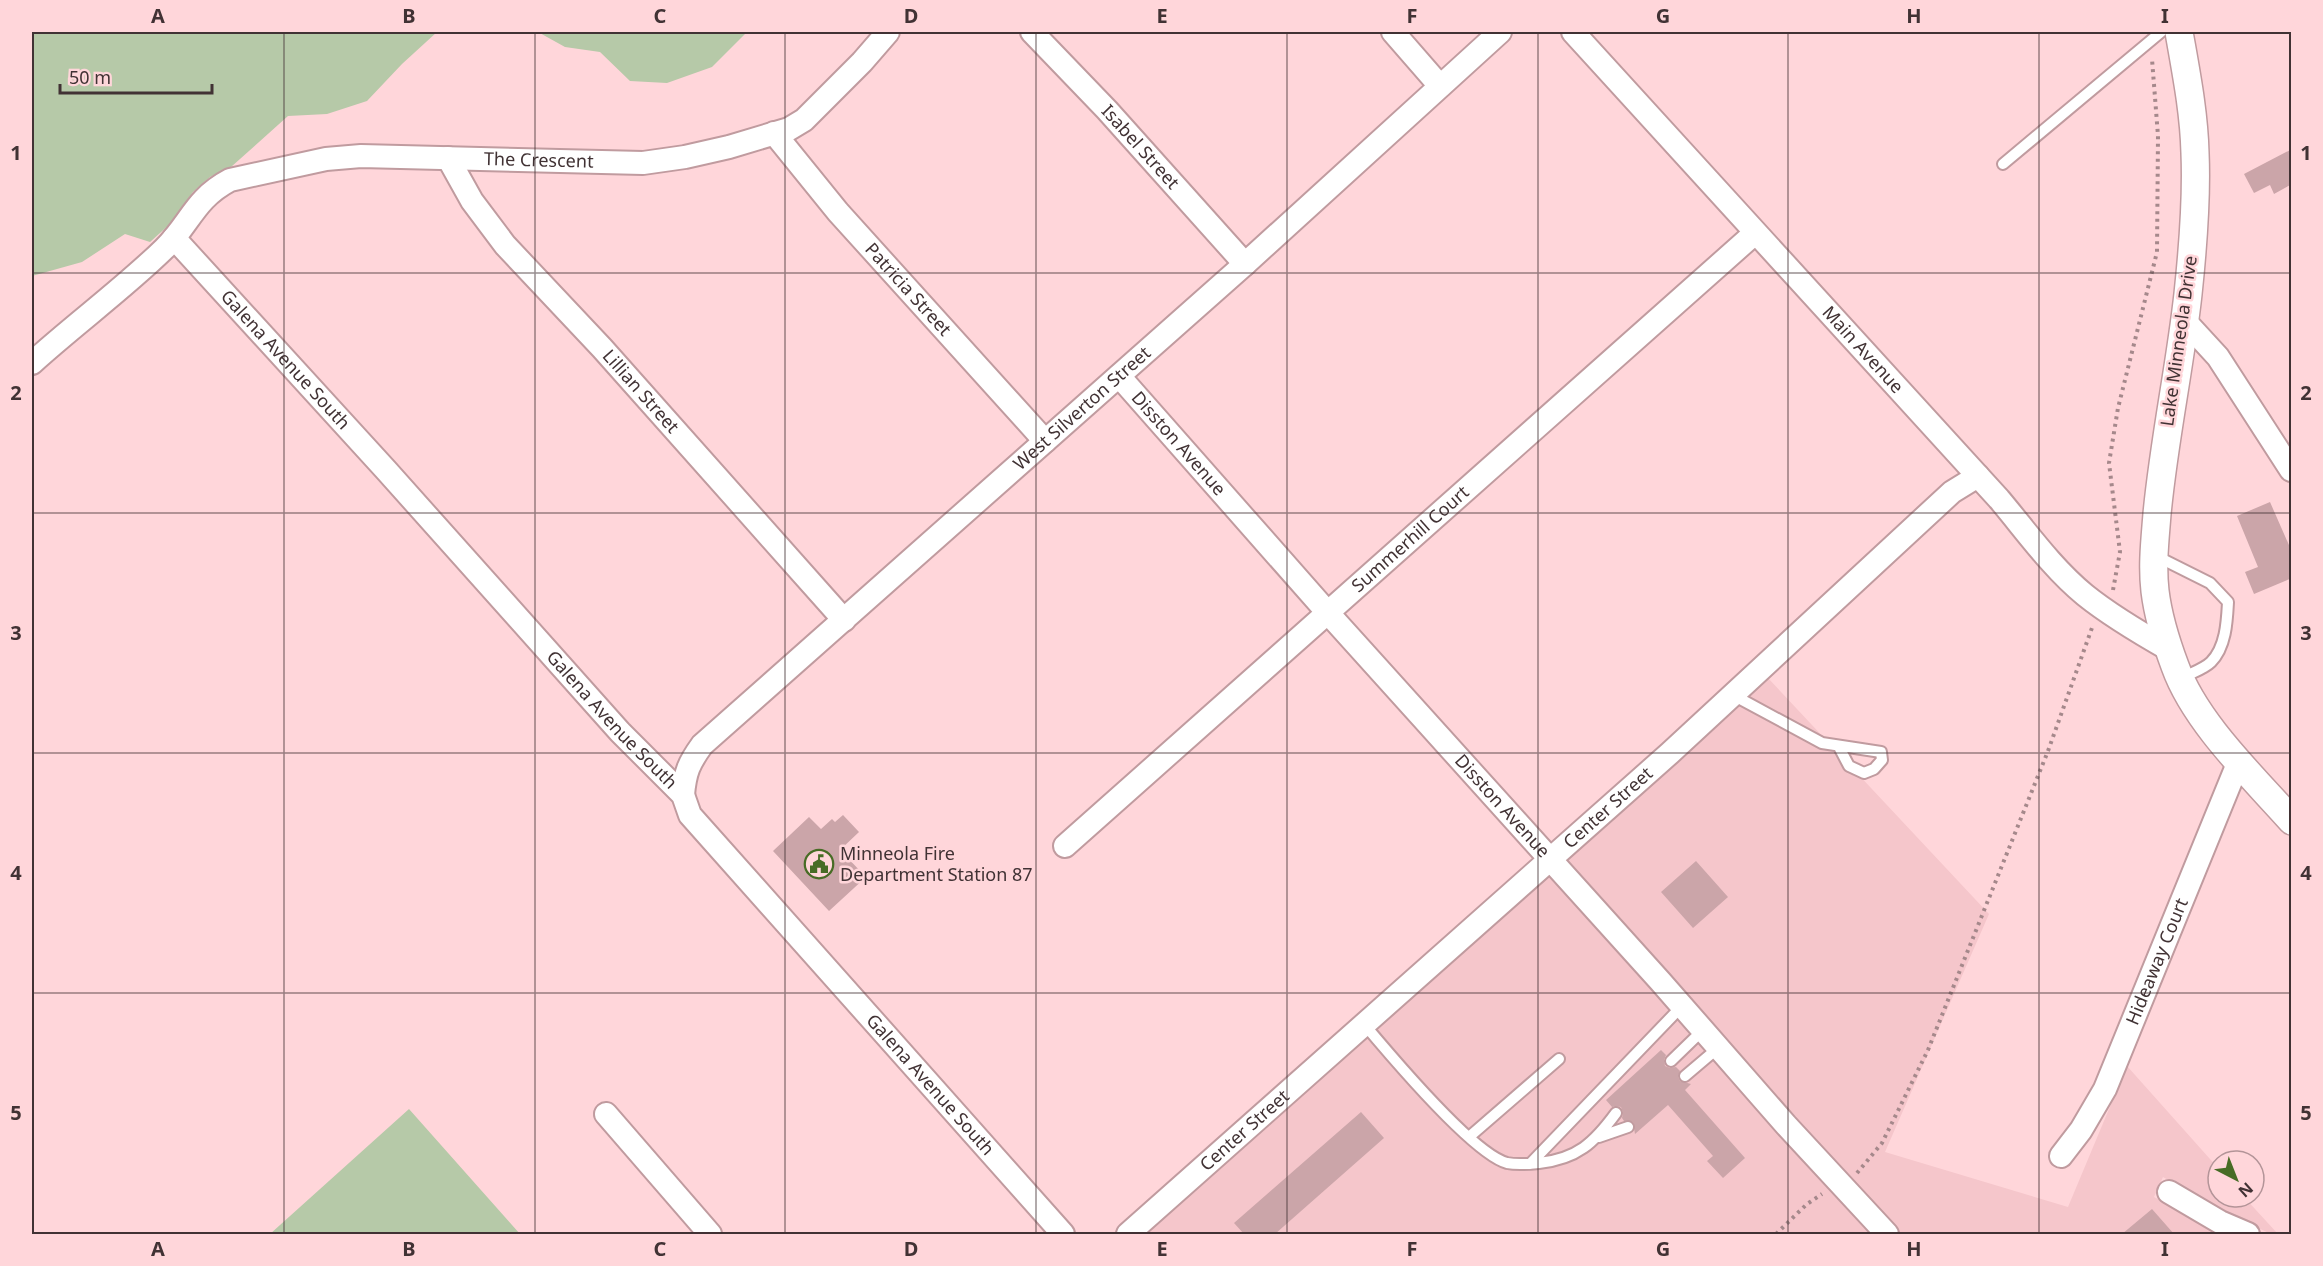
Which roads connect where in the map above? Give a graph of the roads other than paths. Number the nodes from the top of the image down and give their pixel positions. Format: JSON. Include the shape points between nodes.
{"nodes":[{"id":1,"x":888,"y":32,"type":"edge"},
{"id":2,"x":1032,"y":32,"type":"edge"},
{"id":3,"x":1392,"y":32,"type":"edge"},
{"id":4,"x":1500,"y":32,"type":"edge"},
{"id":5,"x":1573,"y":32,"type":"edge"},
{"id":6,"x":2162,"y":32,"type":"edge"},
{"id":7,"x":2179,"y":32,"type":"edge"},
{"id":8,"x":1440,"y":86,"type":"junction"},
{"id":9,"x":774,"y":133,"type":"junction"},
{"id":10,"x":448,"y":158,"type":"junction"},
{"id":11,"x":2002,"y":164,"type":"dead end"},
{"id":12,"x":1755,"y":233,"type":"junction"},
{"id":13,"x":174,"y":238,"type":"junction"},
{"id":14,"x":1245,"y":264,"type":"junction"},
{"id":15,"x":2184,"y":320,"type":"junction"},
{"id":16,"x":32,"y":363,"type":"edge"},
{"id":17,"x":1119,"y":376,"type":"junction"},
{"id":18,"x":1045,"y":441,"type":"junction"},
{"id":19,"x":2291,"y":470,"type":"edge"},
{"id":20,"x":1977,"y":476,"type":"junction"},
{"id":21,"x":2154,"y":555,"type":"junction"},
{"id":22,"x":1328,"y":613,"type":"junction"},
{"id":23,"x":844,"y":620,"type":"junction"},
{"id":24,"x":2170,"y":650,"type":"junction"},
{"id":25,"x":2181,"y":679,"type":"junction"},
{"id":26,"x":1732,"y":695,"type":"junction"},
{"id":27,"x":1839,"y":747,"type":"dead end"},
{"id":28,"x":2239,"y":761,"type":"junction"},
{"id":29,"x":683,"y":795,"type":"junction"},
{"id":30,"x":2292,"y":821,"type":"edge"},
{"id":31,"x":1065,"y":846,"type":"dead end"},
{"id":32,"x":1550,"y":858,"type":"junction"},
{"id":33,"x":1682,"y":1006,"type":"junction"},
{"id":34,"x":1364,"y":1024,"type":"junction"},
{"id":35,"x":1703,"y":1030,"type":"junction"},
{"id":36,"x":1718,"y":1048,"type":"junction"},
{"id":37,"x":1559,"y":1059,"type":"dead end"},
{"id":38,"x":1671,"y":1061,"type":"dead end"},
{"id":39,"x":1685,"y":1076,"type":"dead end"},
{"id":40,"x":1616,"y":1113,"type":"dead end"},
{"id":41,"x":606,"y":1114,"type":"dead end"},
{"id":42,"x":1628,"y":1127,"type":"dead end"},
{"id":43,"x":1469,"y":1137,"type":"junction"},
{"id":44,"x":1599,"y":1137,"type":"junction"},
{"id":45,"x":2061,"y":1156,"type":"dead end"},
{"id":46,"x":1530,"y":1164,"type":"junction"},
{"id":47,"x":2169,"y":1192,"type":"dead end"},
{"id":48,"x":710,"y":1234,"type":"edge"},
{"id":49,"x":1063,"y":1234,"type":"edge"},
{"id":50,"x":1128,"y":1234,"type":"edge"},
{"id":51,"x":1887,"y":1234,"type":"edge"},
{"id":52,"x":2248,"y":1234,"type":"edge"}],
"edges":[{"from":1,"to":9,"type":"street","name":"The Crescent","via":[[804,120]]},
{"from":2,"to":14,"type":"street","name":"Isabel Street"},
{"from":3,"to":8,"type":"street"},
{"from":4,"to":8,"type":"street","name":"West Silverton Street"},
{"from":5,"to":12,"type":"street","name":"Main Avenue"},
{"from":6,"to":11,"type":"lane"},
{"from":7,"to":15,"type":"street","name":"Lake Minneola Drive","via":[[2196,151]]},
{"from":8,"to":14,"type":"street","name":"West Silverton Street"},
{"from":9,"to":10,"type":"street","name":"The Crescent","via":[[685,158],[643,163]]},
{"from":9,"to":18,"type":"street","name":"Patricia Street","via":[[838,212]]},
{"from":10,"to":13,"type":"street","name":"The Crescent","via":[[326,159],[230,180],[201,200]]},
{"from":10,"to":23,"type":"street","name":"Lillian Street","via":[[472,201],[505,245]]},
{"from":12,"to":20,"type":"street","name":"Main Avenue"},
{"from":12,"to":22,"type":"street","name":"Summerhill Court"},
{"from":13,"to":16,"type":"street","name":"The Crescent"},
{"from":13,"to":29,"type":"street","name":"Galena Avenue South","via":[[620,732]]},
{"from":14,"to":17,"type":"street","name":"West Silverton Street"},
{"from":15,"to":19,"type":"street","via":[[2218,357]]},
{"from":15,"to":21,"type":"street","name":"Lake Minneola Drive","via":[[2161,475]]},
{"from":17,"to":18,"type":"street","name":"West Silverton Street"},
{"from":17,"to":22,"type":"street","name":"Disston Avenue"},
{"from":18,"to":23,"type":"street","name":"West Silverton Street"},
{"from":20,"to":24,"type":"street","name":"Main Avenue","via":[[2084,594]]},
{"from":20,"to":26,"type":"street","name":"Center Street","via":[[1952,492]]},
{"from":21,"to":24,"type":"street","name":"Lake Minneola Drive","via":[[2155,591]]},
{"from":21,"to":25,"type":"lane","via":[[2210,583],[2228,602],[2219,651],[2211,663]]},
{"from":22,"to":31,"type":"street","name":"Summerhill Court"},
{"from":22,"to":32,"type":"street","name":"Disston Avenue"},
{"from":23,"to":29,"type":"street","name":"West Silverton Street","via":[[702,745],[685,774]]},
{"from":24,"to":25,"type":"street","name":"Lake Minneola Drive"},
{"from":25,"to":28,"type":"street","name":"Lake Minneola Drive","via":[[2190,699]]},
{"from":26,"to":27,"type":"lane","via":[[1822,743]]},
{"from":26,"to":32,"type":"street","name":"Center Street"},
{"from":28,"to":30,"type":"street","name":"Lake Minneola Drive"},
{"from":28,"to":45,"type":"street","name":"Hideaway Court","via":[[2105,1089]]},
{"from":29,"to":49,"type":"street","name":"Galena Avenue South","via":[[690,815]]},
{"from":32,"to":33,"type":"street","name":"Disston Avenue"},
{"from":32,"to":34,"type":"street","name":"Center Street"},
{"from":33,"to":35,"type":"street","name":"Disston Avenue"},
{"from":33,"to":46,"type":"lane"},
{"from":34,"to":43,"type":"lane"},
{"from":34,"to":50,"type":"street","name":"Center Street"},
{"from":35,"to":36,"type":"street","name":"Disston Avenue"},
{"from":35,"to":38,"type":"lane"},
{"from":36,"to":39,"type":"lane"},
{"from":36,"to":51,"type":"street","name":"Disston Avenue"},
{"from":37,"to":43,"type":"lane"},
{"from":40,"to":44,"type":"lane"},
{"from":41,"to":48,"type":"street"},
{"from":42,"to":44,"type":"lane"},
{"from":43,"to":46,"type":"lane","via":[[1489,1155],[1508,1163]]},
{"from":44,"to":46,"type":"lane","via":[[1576,1154],[1554,1162]]},
{"from":47,"to":52,"type":"street"}]}
